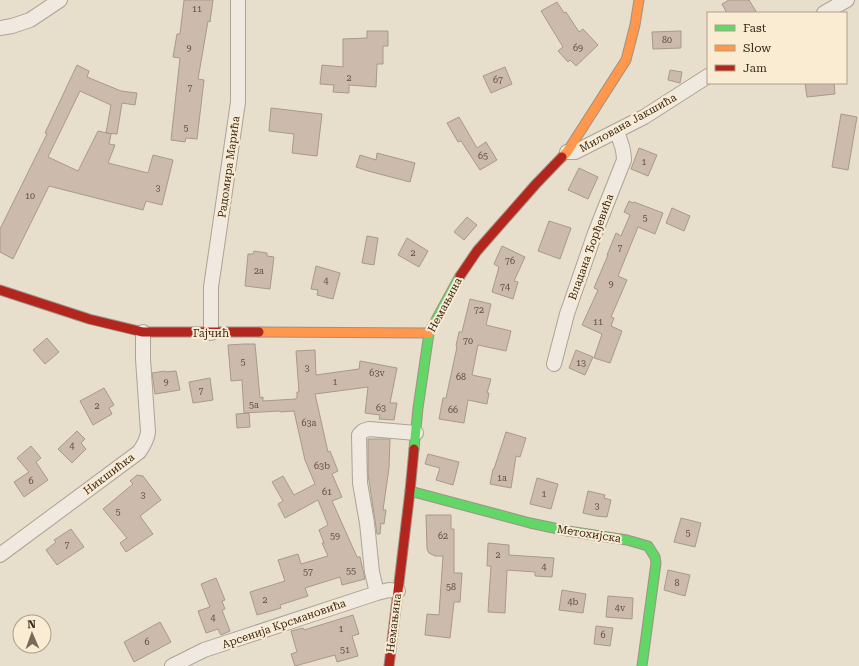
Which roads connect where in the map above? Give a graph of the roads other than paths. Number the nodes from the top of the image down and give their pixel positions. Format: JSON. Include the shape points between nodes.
{"nodes":[{"id":1,"x":60,"y":0,"type":"edge"},
{"id":2,"x":238,"y":0,"type":"edge"},
{"id":3,"x":639,"y":0,"type":"edge"},
{"id":4,"x":847,"y":0,"type":"edge"},
{"id":5,"x":826,"y":12,"type":"edge"},
{"id":6,"x":0,"y":28,"type":"edge"},
{"id":7,"x":707,"y":77,"type":"edge"},
{"id":8,"x":616,"y":131,"type":"junction"},
{"id":9,"x":567,"y":152,"type":"junction"},
{"id":10,"x":0,"y":290,"type":"edge"},
{"id":11,"x":143,"y":332,"type":"junction"},
{"id":12,"x":211,"y":333,"type":"junction"},
{"id":13,"x":429,"y":333,"type":"junction"},
{"id":14,"x":554,"y":364,"type":"dead end"},
{"id":15,"x":416,"y":433,"type":"junction"},
{"id":16,"x":410,"y":491,"type":"junction"},
{"id":17,"x":0,"y":555,"type":"edge"},
{"id":18,"x":398,"y":590,"type":"junction"},
{"id":19,"x":377,"y":593,"type":"junction"},
{"id":20,"x":172,"y":666,"type":"edge"},
{"id":21,"x":389,"y":666,"type":"edge"},
{"id":22,"x":642,"y":666,"type":"edge"}],
"edges":[{"from":1,"to":6,"type":"street","via":[[30,20]]},
{"from":2,"to":12,"type":"street","name":"Радомира Марића","via":[[238,102],[211,287]]},
{"from":3,"to":9,"type":"street","name":"Немањина","via":[[626,60]]},
{"from":4,"to":5,"type":"street"},
{"from":7,"to":8,"type":"street","name":"Милована Јакшића"},
{"from":8,"to":9,"type":"street","name":"Милована Јакшића","via":[[575,152]]},
{"from":8,"to":14,"type":"street","name":"Владана Ђорђевића","via":[[623,146],[624,160],[569,307]]},
{"from":9,"to":13,"type":"street","name":"Немањина","via":[[477,251],[458,279]]},
{"from":10,"to":11,"type":"street","name":"Гајчић","via":[[83,318]]},
{"from":11,"to":12,"type":"street","name":"Гајчић"},
{"from":11,"to":17,"type":"street","name":"Никшићка","via":[[148,432],[144,446]]},
{"from":12,"to":13,"type":"street","name":"Гајчић"},
{"from":13,"to":15,"type":"street","name":"Немањина"},
{"from":15,"to":16,"type":"street","name":"Немањина"},
{"from":15,"to":19,"type":"street","via":[[370,429],[359,435],[360,483]]},
{"from":16,"to":18,"type":"street","name":"Немањина"},
{"from":16,"to":22,"type":"street","name":"Метохијска","via":[[530,523],[648,546],[655,557],[656,569]]},
{"from":18,"to":19,"type":"street","name":"Арсенија Крсмановића"},
{"from":18,"to":21,"type":"street","name":"Немањина"},
{"from":19,"to":20,"type":"street","name":"Арсенија Крсмановића","via":[[204,650]]}]}
